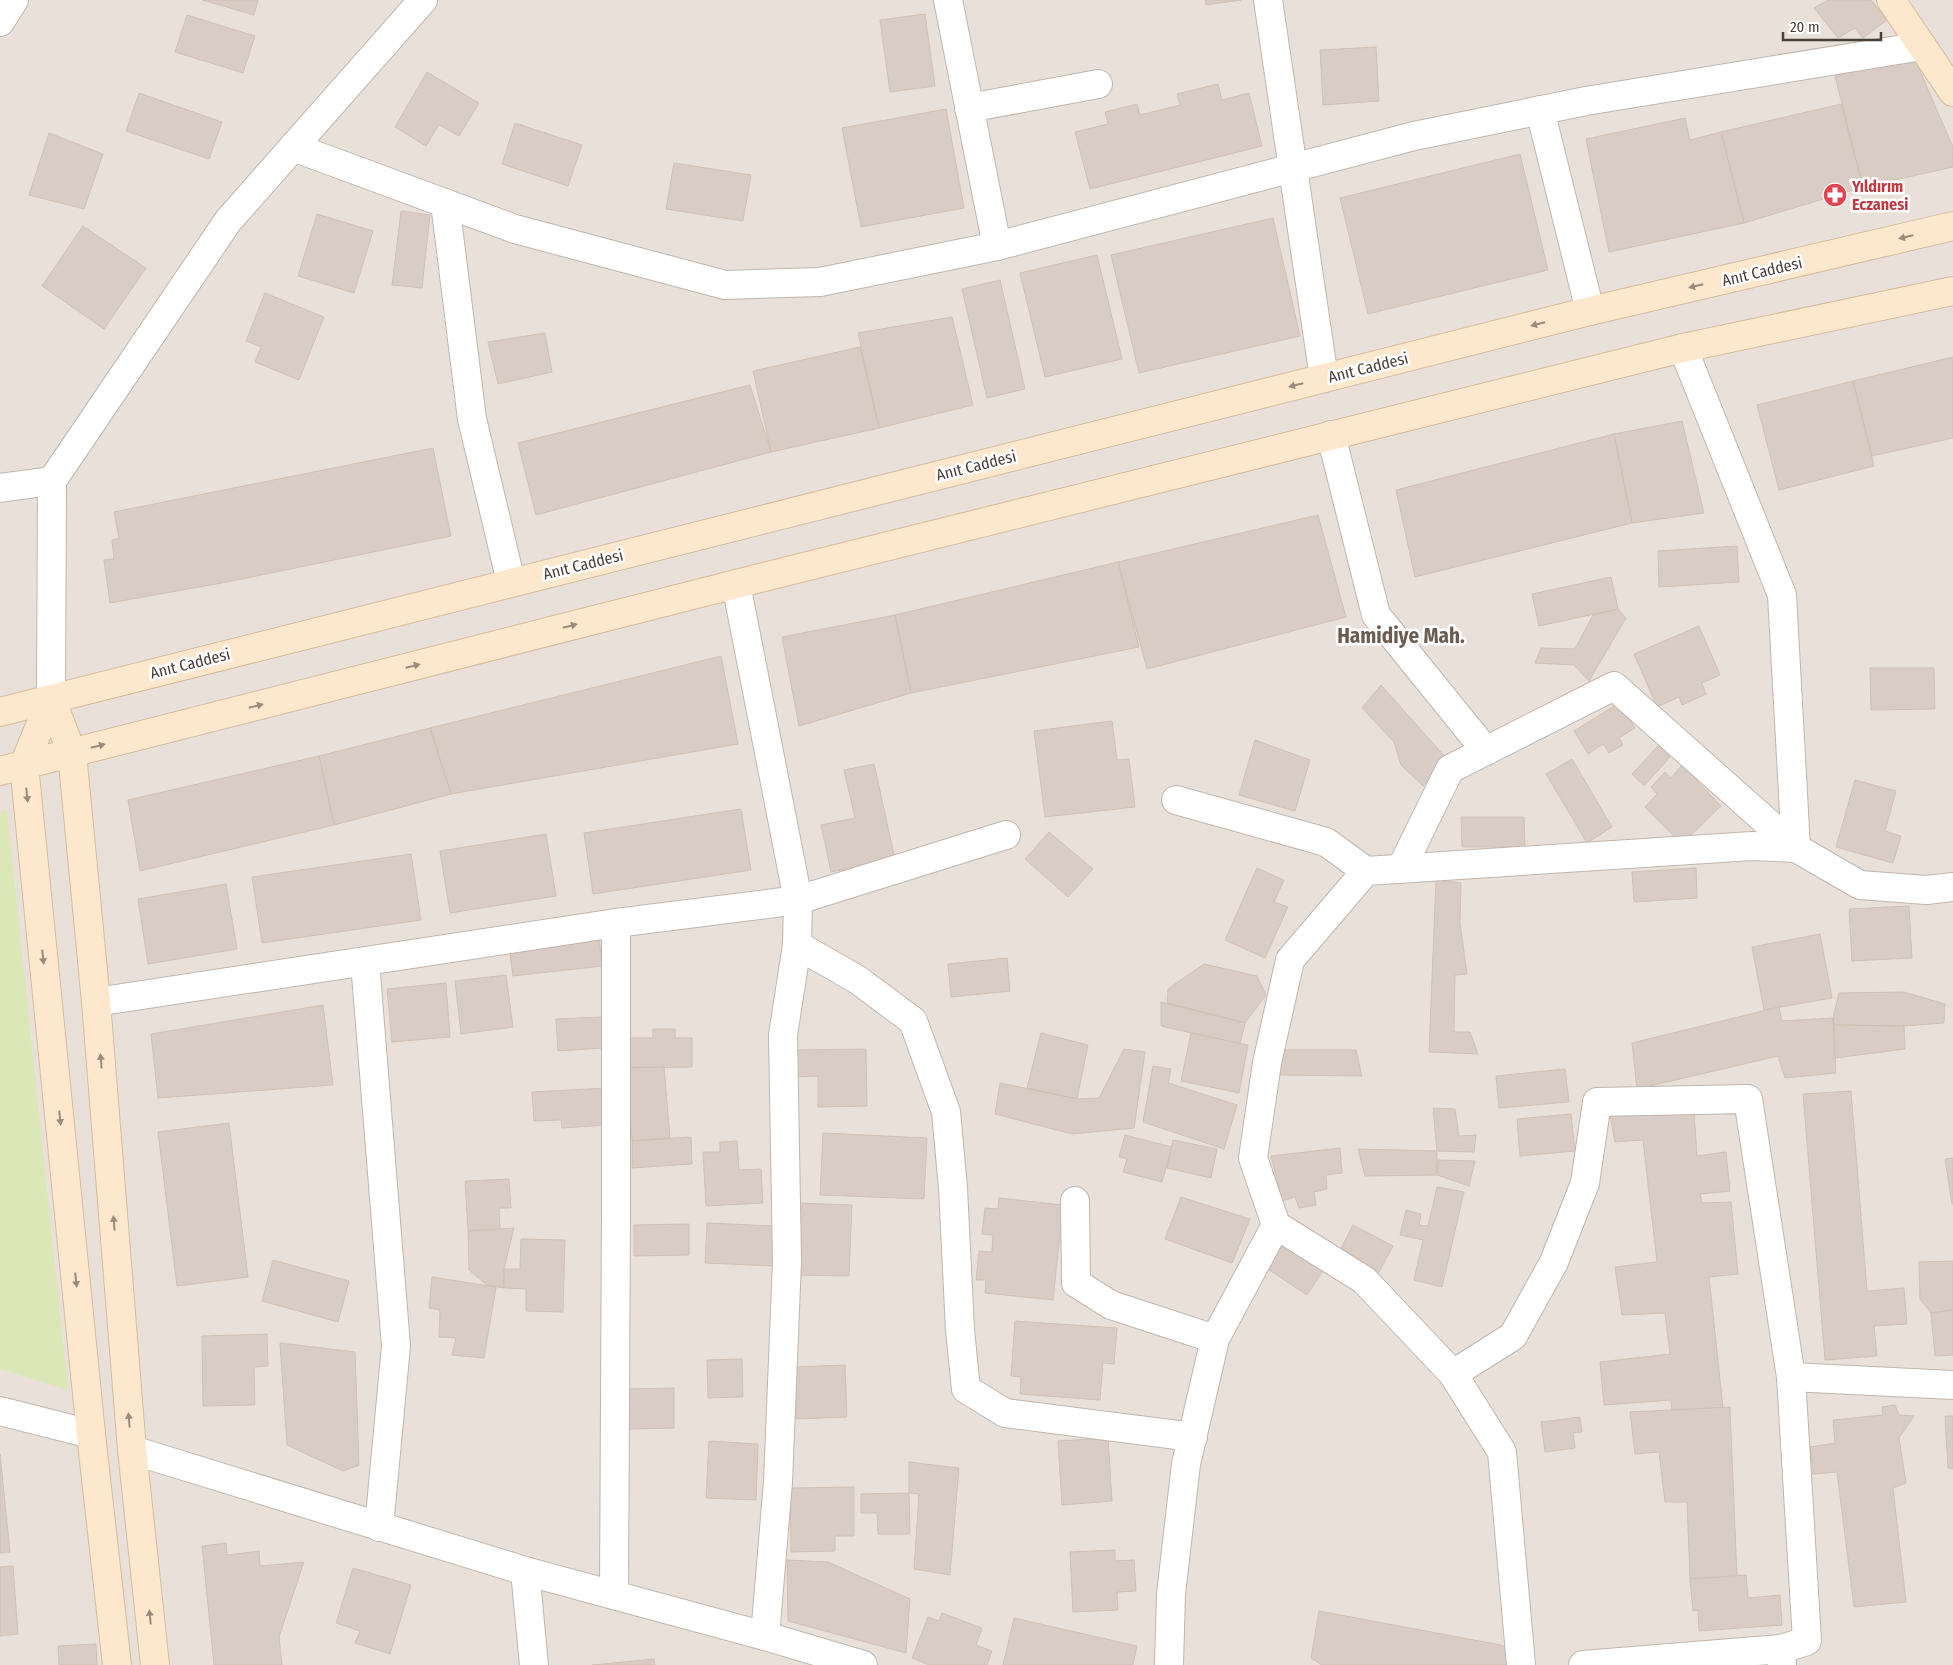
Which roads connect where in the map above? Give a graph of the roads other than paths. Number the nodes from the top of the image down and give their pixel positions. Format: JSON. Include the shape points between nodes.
{"nodes":[{"id":1,"x":14,"y":0,"type":"edge"},
{"id":2,"x":948,"y":0,"type":"edge"},
{"id":3,"x":1268,"y":0,"type":"edge"},
{"id":4,"x":1891,"y":0,"type":"edge"},
{"id":5,"x":421,"y":1,"type":"edge"},
{"id":6,"x":0,"y":22,"type":"edge"},
{"id":7,"x":1922,"y":46,"type":"junction"},
{"id":8,"x":1098,"y":84,"type":"dead end"},
{"id":9,"x":1953,"y":92,"type":"edge"},
{"id":10,"x":969,"y":108,"type":"junction"},
{"id":11,"x":1540,"y":110,"type":"junction"},
{"id":12,"x":293,"y":147,"type":"junction"},
{"id":13,"x":1293,"y":170,"type":"junction"},
{"id":14,"x":445,"y":203,"type":"junction"},
{"id":15,"x":1953,"y":226,"type":"edge"},
{"id":16,"x":997,"y":246,"type":"junction"},
{"id":17,"x":1953,"y":291,"type":"edge"},
{"id":18,"x":1590,"y":311,"type":"junction"},
{"id":19,"x":1683,"y":348,"type":"junction"},
{"id":20,"x":1324,"y":378,"type":"junction"},
{"id":21,"x":1331,"y":436,"type":"junction"},
{"id":22,"x":52,"y":481,"type":"junction"},
{"id":23,"x":0,"y":488,"type":"edge"},
{"id":24,"x":511,"y":582,"type":"junction"},
{"id":25,"x":736,"y":584,"type":"junction"},
{"id":26,"x":51,"y":699,"type":"junction"},
{"id":27,"x":0,"y":712,"type":"edge"},
{"id":28,"x":1486,"y":751,"type":"junction"},
{"id":29,"x":72,"y":753,"type":"junction"},
{"id":30,"x":12,"y":768,"type":"edge"},
{"id":31,"x":1176,"y":800,"type":"dead end"},
{"id":32,"x":1006,"y":835,"type":"dead end"},
{"id":33,"x":1796,"y":848,"type":"junction"},
{"id":34,"x":1401,"y":869,"type":"junction"},
{"id":35,"x":1366,"y":871,"type":"junction"},
{"id":36,"x":1953,"y":887,"type":"edge"},
{"id":37,"x":798,"y":900,"type":"junction"},
{"id":38,"x":616,"y":923,"type":"junction"},
{"id":39,"x":798,"y":945,"type":"junction"},
{"id":40,"x":365,"y":962,"type":"junction"},
{"id":41,"x":96,"y":1002,"type":"junction"},
{"id":42,"x":1075,"y":1201,"type":"dead end"},
{"id":43,"x":1276,"y":1225,"type":"junction"},
{"id":44,"x":1215,"y":1339,"type":"junction"},
{"id":45,"x":1453,"y":1374,"type":"junction"},
{"id":46,"x":1791,"y":1377,"type":"junction"},
{"id":47,"x":1953,"y":1385,"type":"edge"},
{"id":48,"x":0,"y":1411,"type":"edge"},
{"id":49,"x":91,"y":1434,"type":"junction"},
{"id":50,"x":1193,"y":1437,"type":"junction"},
{"id":51,"x":132,"y":1450,"type":"junction"},
{"id":52,"x":379,"y":1527,"type":"junction"},
{"id":53,"x":525,"y":1570,"type":"junction"},
{"id":54,"x":614,"y":1595,"type":"junction"},
{"id":55,"x":765,"y":1636,"type":"junction"},
{"id":56,"x":1782,"y":1657,"type":"edge"},
{"id":57,"x":117,"y":1665,"type":"edge"},
{"id":58,"x":155,"y":1665,"type":"edge"},
{"id":59,"x":534,"y":1665,"type":"edge"},
{"id":60,"x":863,"y":1665,"type":"edge"},
{"id":61,"x":1169,"y":1665,"type":"edge"},
{"id":62,"x":1521,"y":1665,"type":"edge"},
{"id":63,"x":1584,"y":1665,"type":"edge"}],
"edges":[{"from":1,"to":6,"type":"street"},
{"from":2,"to":10,"type":"street"},
{"from":3,"to":13,"type":"street"},
{"from":4,"to":7,"type":"main road"},
{"from":5,"to":12,"type":"street"},
{"from":7,"to":9,"type":"main road"},
{"from":7,"to":11,"type":"street"},
{"from":8,"to":10,"type":"street"},
{"from":10,"to":16,"type":"street"},
{"from":11,"to":13,"type":"street","via":[[1414,136]]},
{"from":11,"to":18,"type":"street"},
{"from":12,"to":14,"type":"street"},
{"from":12,"to":22,"type":"street","via":[[228,221]]},
{"from":13,"to":16,"type":"street"},
{"from":13,"to":20,"type":"street"},
{"from":14,"to":16,"type":"street","via":[[515,229],[725,285],[820,282]]},
{"from":14,"to":24,"type":"street","via":[[472,419]]},
{"from":15,"to":18,"type":"main road","name":"Anıt Caddesi","one_way":true},
{"from":17,"to":19,"type":"main road"},
{"from":18,"to":20,"type":"main road","name":"Anıt Caddesi","one_way":true},
{"from":19,"to":21,"type":"main road"},
{"from":19,"to":33,"type":"street","via":[[1782,595]]},
{"from":20,"to":24,"type":"main road","name":"Anıt Caddesi","one_way":true},
{"from":21,"to":25,"type":"main road"},
{"from":21,"to":28,"type":"street","via":[[1376,615]]},
{"from":22,"to":23,"type":"street"},
{"from":22,"to":26,"type":"street"},
{"from":24,"to":26,"type":"main road","name":"Anıt Caddesi"},
{"from":29,"to":25,"type":"main road","one_way":true},
{"from":25,"to":37,"type":"street"},
{"from":26,"to":27,"type":"main road","name":"Anıt Caddesi"},
{"from":26,"to":29,"type":"main road"},
{"from":26,"to":30,"type":"main road"},
{"from":28,"to":33,"type":"street","via":[[1614,686]]},
{"from":28,"to":34,"type":"street","via":[[1450,769]]},
{"from":29,"to":30,"type":"main road"},
{"from":29,"to":41,"type":"main road"},
{"from":30,"to":49,"type":"main road","one_way":true},
{"from":31,"to":35,"type":"street","via":[[1326,842]]},
{"from":32,"to":37,"type":"street"},
{"from":33,"to":34,"type":"street","via":[[1752,846]]},
{"from":33,"to":36,"type":"street","via":[[1860,884],[1926,890]]},
{"from":34,"to":35,"type":"street"},
{"from":35,"to":43,"type":"street","via":[[1290,960],[1267,1064],[1253,1158]]},
{"from":37,"to":38,"type":"street"},
{"from":37,"to":39,"type":"street"},
{"from":38,"to":40,"type":"street"},
{"from":38,"to":54,"type":"street"},
{"from":39,"to":50,"type":"street","via":[[858,980],[913,1021],[946,1112],[966,1389],[1005,1413]]},
{"from":39,"to":55,"type":"street","via":[[783,1035],[787,1261],[778,1482]]},
{"from":40,"to":41,"type":"street"},
{"from":40,"to":52,"type":"street","via":[[396,1346]]},
{"from":51,"to":41,"type":"main road","one_way":true},
{"from":42,"to":44,"type":"street","via":[[1076,1283],[1111,1305]]},
{"from":43,"to":44,"type":"street"},
{"from":43,"to":45,"type":"street","via":[[1364,1280]]},
{"from":44,"to":50,"type":"street"},
{"from":45,"to":46,"type":"street","via":[[1513,1336],[1554,1262],[1585,1183],[1597,1102],[1748,1099]]},
{"from":45,"to":62,"type":"street","via":[[1502,1452]]},
{"from":46,"to":47,"type":"street"},
{"from":46,"to":56,"type":"street","via":[[1808,1641]]},
{"from":48,"to":49,"type":"street"},
{"from":49,"to":57,"type":"main road"},
{"from":50,"to":61,"type":"street","via":[[1186,1464],[1171,1594]]},
{"from":51,"to":52,"type":"street"},
{"from":58,"to":51,"type":"main road","one_way":true},
{"from":52,"to":53,"type":"street"},
{"from":53,"to":54,"type":"street"},
{"from":53,"to":59,"type":"street"},
{"from":54,"to":55,"type":"street"},
{"from":55,"to":60,"type":"street"},
{"from":56,"to":63,"type":"street"}]}
